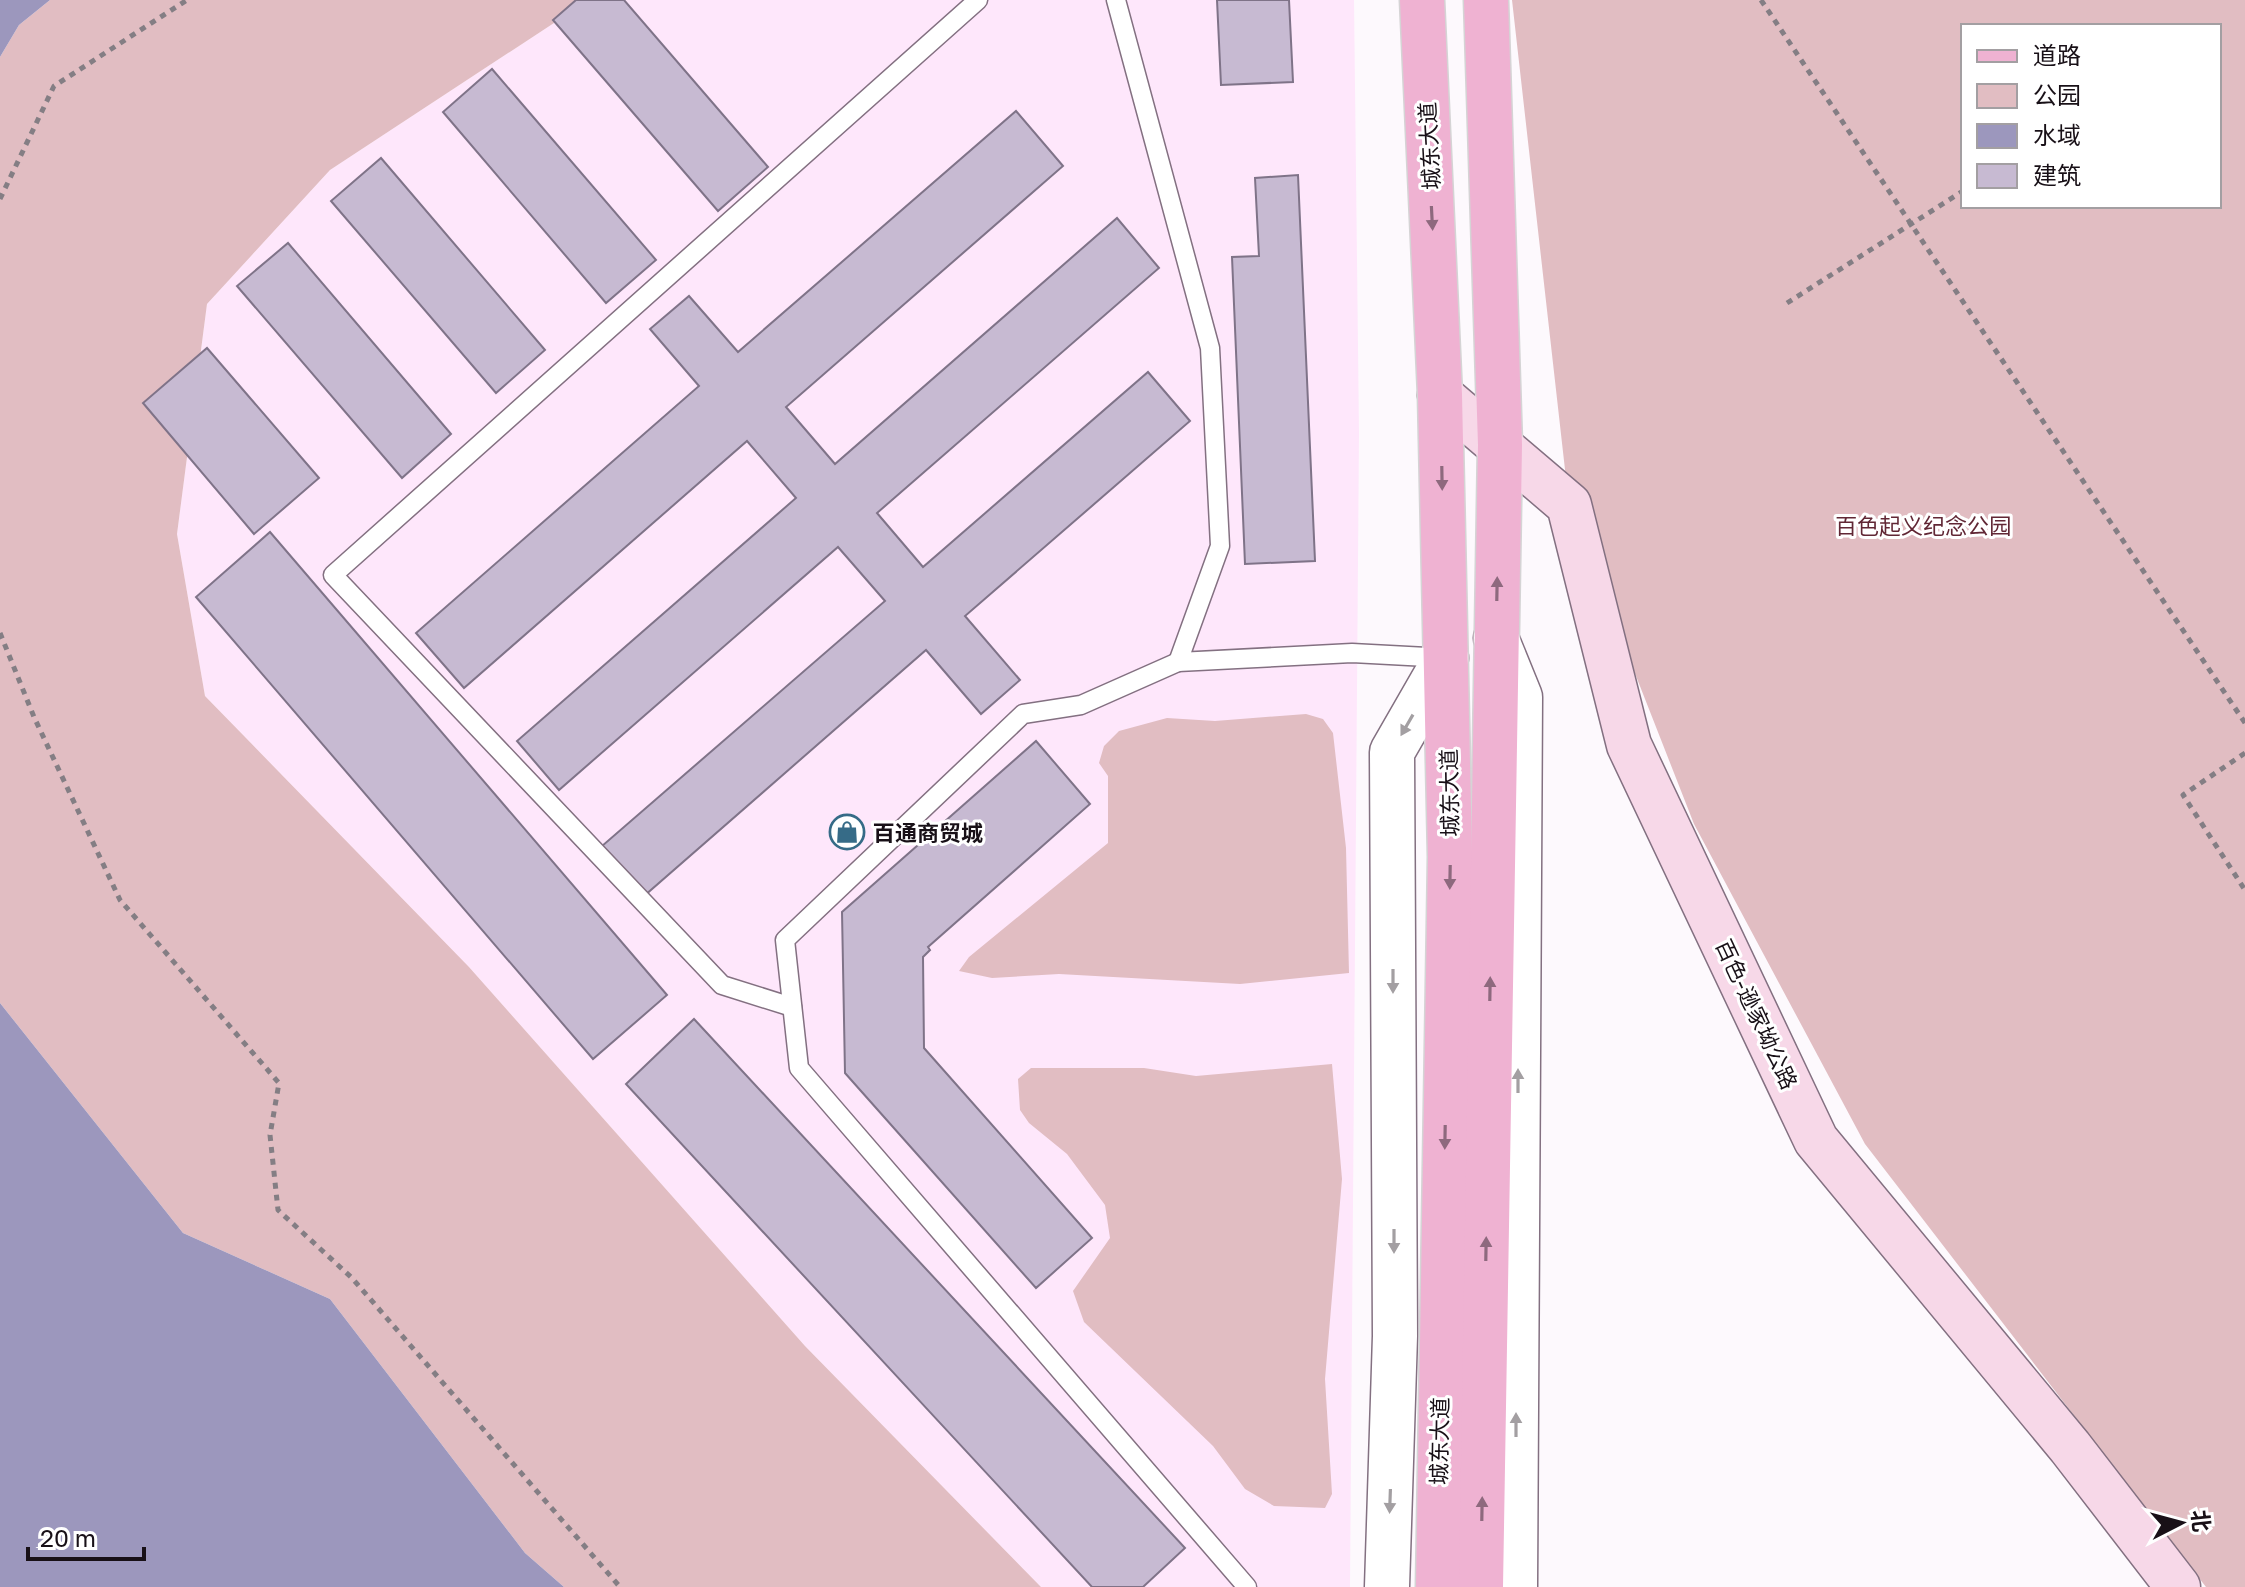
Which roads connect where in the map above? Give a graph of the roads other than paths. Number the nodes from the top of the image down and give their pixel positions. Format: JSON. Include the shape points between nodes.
{"nodes":[{"id":1,"x":978,"y":0,"type":"edge"},
{"id":2,"x":1116,"y":0,"type":"edge"},
{"id":3,"x":1422,"y":0,"type":"edge"},
{"id":4,"x":1486,"y":0,"type":"edge"},
{"id":5,"x":1517,"y":0,"type":"edge"},
{"id":6,"x":1488,"y":78,"type":"junction"},
{"id":7,"x":1440,"y":395,"type":"junction"},
{"id":8,"x":1500,"y":445,"type":"junction"},
{"id":9,"x":1496,"y":638,"type":"junction"},
{"id":10,"x":1446,"y":658,"type":"junction"},
{"id":11,"x":1178,"y":662,"type":"junction"},
{"id":12,"x":792,"y":1007,"type":"junction"},
{"id":13,"x":1247,"y":1587,"type":"edge"},
{"id":14,"x":1387,"y":1587,"type":"edge"},
{"id":15,"x":1438,"y":1587,"type":"edge"},
{"id":16,"x":1481,"y":1587,"type":"edge"},
{"id":17,"x":1515,"y":1587,"type":"edge"},
{"id":18,"x":2178,"y":1587,"type":"edge"}],
"edges":[{"from":1,"to":12,"type":"lane","via":[[333,575],[722,985]]},
{"from":2,"to":11,"type":"lane","via":[[1210,348],[1220,546]]},
{"from":3,"to":7,"type":"main road","name":"城东大道","one_way":true},
{"from":4,"to":6,"type":"main road","name":"城东大道"},
{"from":5,"to":6,"type":"main road"},
{"from":6,"to":8,"type":"main road","name":"城东大道"},
{"from":7,"to":8,"type":"main road","name":"百色-逊家坳公路"},
{"from":7,"to":10,"type":"main road","name":"城东大道","one_way":true},
{"from":9,"to":8,"type":"main road","name":"城东大道","one_way":true},
{"from":8,"to":18,"type":"main road","name":"百色-逊家坳公路","via":[[1569,505],[1629,745],[1816,1140],[2070,1447]]},
{"from":16,"to":9,"type":"main road","name":"城东大道","one_way":true},
{"from":17,"to":9,"type":"street","one_way":true,"via":[[1520,697]]},
{"from":10,"to":11,"type":"lane","via":[[1352,653]]},
{"from":10,"to":14,"type":"street","one_way":true,"via":[[1392,752],[1395,1336]]},
{"from":10,"to":15,"type":"main road","name":"城东大道","one_way":true,"via":[[1450,857]]},
{"from":11,"to":12,"type":"lane","via":[[1081,705],[1023,714],[785,940]]},
{"from":12,"to":13,"type":"lane","via":[[799,1068]]}]}
